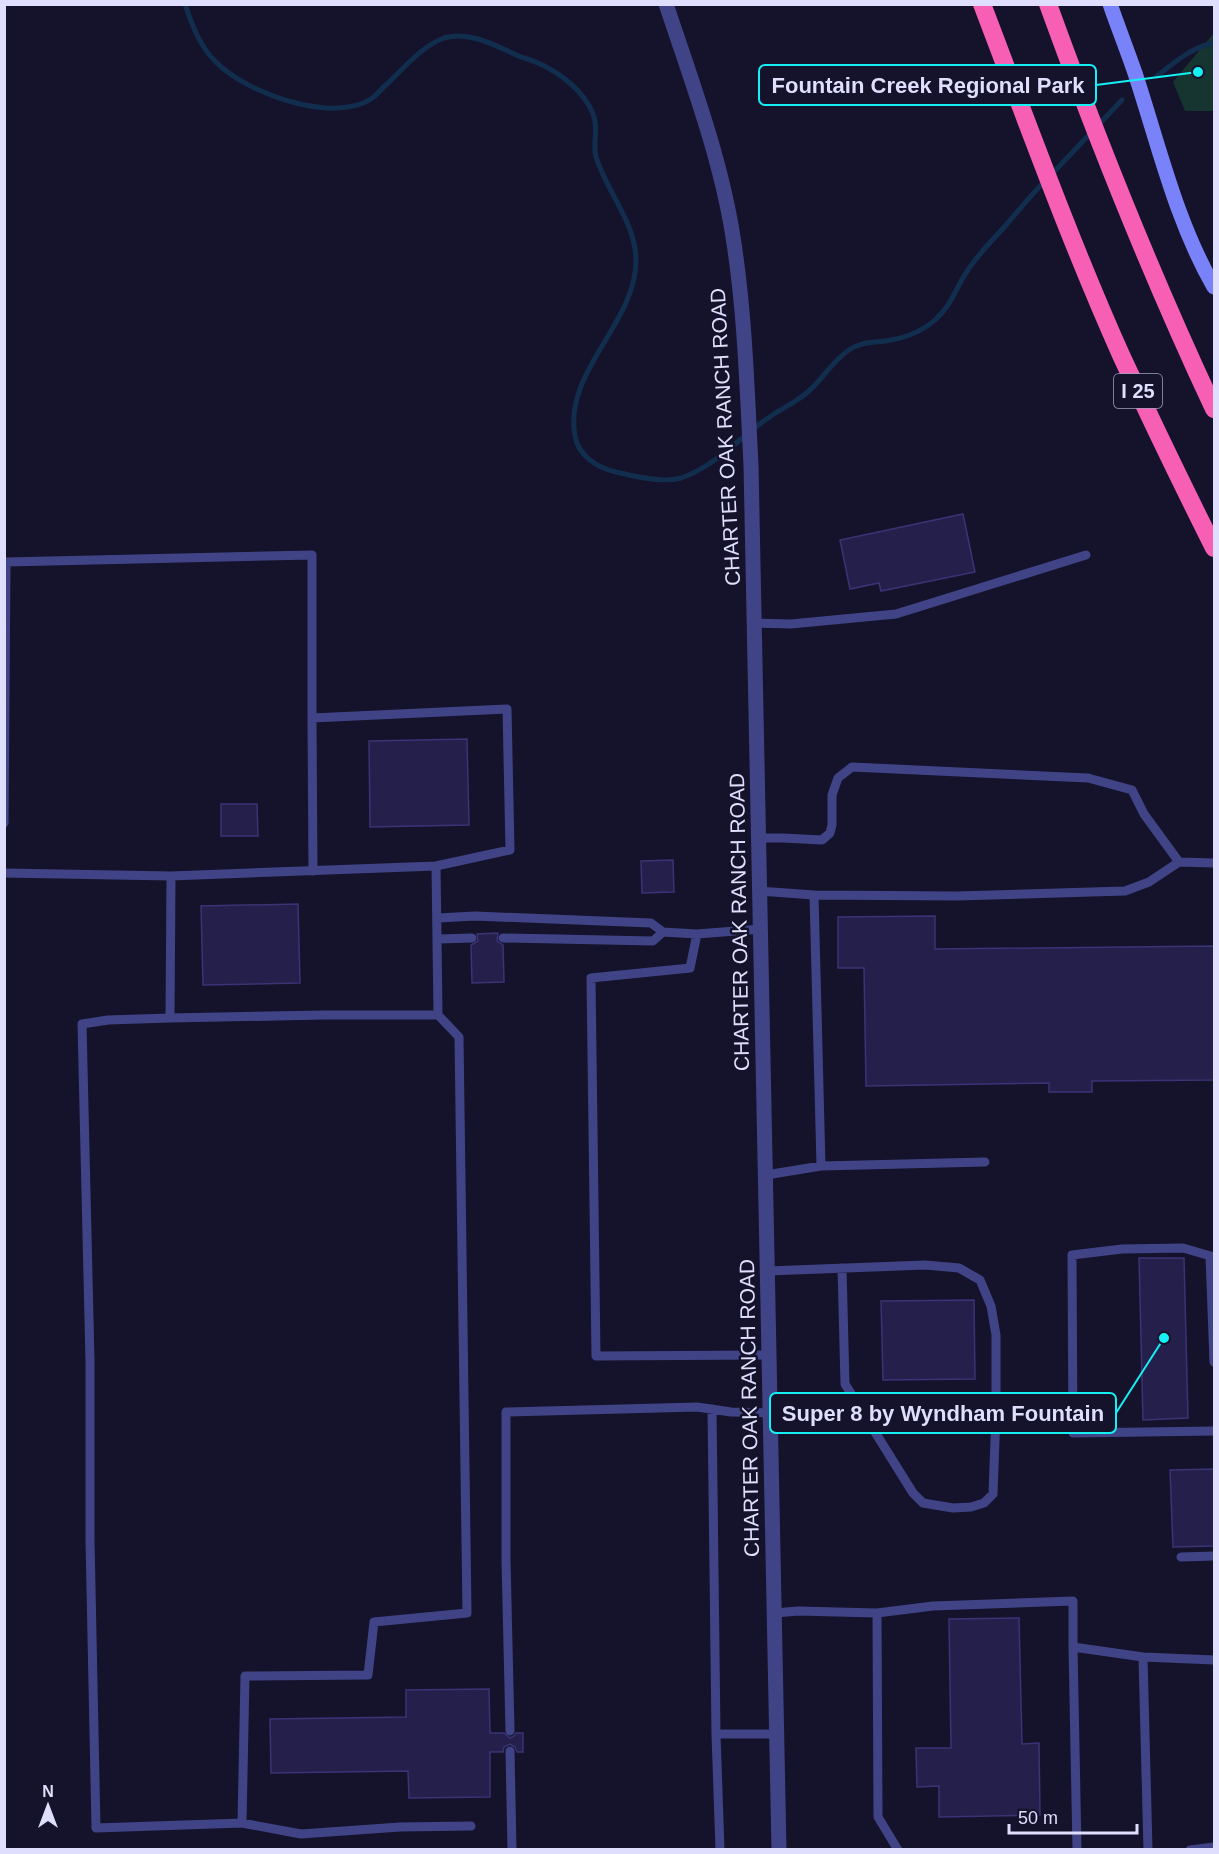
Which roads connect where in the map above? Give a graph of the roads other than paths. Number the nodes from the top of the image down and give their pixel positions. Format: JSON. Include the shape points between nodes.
{"nodes":[{"id":1,"x":666,"y":4,"type":"edge"},
{"id":2,"x":982,"y":4,"type":"edge"},
{"id":3,"x":1048,"y":4,"type":"edge"},
{"id":4,"x":1110,"y":4,"type":"edge"},
{"id":5,"x":1215,"y":287,"type":"edge"},
{"id":6,"x":1215,"y":409,"type":"edge"},
{"id":7,"x":1215,"y":548,"type":"edge"},
{"id":8,"x":1086,"y":555,"type":"dead end"},
{"id":9,"x":754,"y":623,"type":"junction"},
{"id":10,"x":312,"y":718,"type":"junction"},
{"id":11,"x":4,"y":823,"type":"edge"},
{"id":12,"x":759,"y":838,"type":"junction"},
{"id":13,"x":1179,"y":862,"type":"junction"},
{"id":14,"x":1215,"y":863,"type":"edge"},
{"id":15,"x":436,"y":866,"type":"junction"},
{"id":16,"x":313,"y":871,"type":"junction"},
{"id":17,"x":4,"y":873,"type":"edge"},
{"id":18,"x":171,"y":876,"type":"junction"},
{"id":19,"x":760,"y":891,"type":"junction"},
{"id":20,"x":814,"y":895,"type":"junction"},
{"id":21,"x":438,"y":918,"type":"junction"},
{"id":22,"x":761,"y":929,"type":"junction"},
{"id":23,"x":663,"y":932,"type":"junction"},
{"id":24,"x":697,"y":934,"type":"junction"},
{"id":25,"x":472,"y":938,"type":"dead end"},
{"id":26,"x":503,"y":938,"type":"dead end"},
{"id":27,"x":438,"y":939,"type":"junction"},
{"id":28,"x":438,"y":1015,"type":"junction"},
{"id":29,"x":170,"y":1018,"type":"junction"},
{"id":30,"x":985,"y":1162,"type":"dead end"},
{"id":31,"x":821,"y":1166,"type":"junction"},
{"id":32,"x":766,"y":1175,"type":"junction"},
{"id":33,"x":1212,"y":1257,"type":"edge"},
{"id":34,"x":842,"y":1268,"type":"junction"},
{"id":35,"x":768,"y":1271,"type":"junction"},
{"id":36,"x":769,"y":1355,"type":"junction"},
{"id":37,"x":1215,"y":1362,"type":"edge"},
{"id":38,"x":712,"y":1409,"type":"junction"},
{"id":39,"x":771,"y":1413,"type":"junction"},
{"id":40,"x":1215,"y":1431,"type":"edge"},
{"id":41,"x":1215,"y":1556,"type":"edge"},
{"id":42,"x":1181,"y":1557,"type":"dead end"},
{"id":43,"x":774,"y":1613,"type":"junction"},
{"id":44,"x":877,"y":1613,"type":"junction"},
{"id":45,"x":1073,"y":1647,"type":"junction"},
{"id":46,"x":1143,"y":1657,"type":"junction"},
{"id":47,"x":1215,"y":1660,"type":"edge"},
{"id":48,"x":510,"y":1731,"type":"dead end"},
{"id":49,"x":716,"y":1734,"type":"junction"},
{"id":50,"x":777,"y":1734,"type":"junction"},
{"id":51,"x":510,"y":1751,"type":"dead end"},
{"id":52,"x":242,"y":1823,"type":"junction"},
{"id":53,"x":471,"y":1826,"type":"dead end"},
{"id":54,"x":1215,"y":1847,"type":"edge"},
{"id":55,"x":512,"y":1850,"type":"edge"},
{"id":56,"x":720,"y":1850,"type":"edge"},
{"id":57,"x":779,"y":1850,"type":"edge"},
{"id":58,"x":898,"y":1850,"type":"edge"},
{"id":59,"x":1077,"y":1850,"type":"edge"},
{"id":60,"x":1148,"y":1850,"type":"edge"},
{"id":61,"x":1190,"y":1850,"type":"edge"}],
"edges":[{"from":1,"to":9,"type":"street","name":"CHARTER OAK RANCH ROAD","via":[[717,165],[733,235],[748,401]]},
{"from":2,"to":7,"type":"highway","number":"I 25","via":[[1121,354]]},
{"from":3,"to":6,"type":"highway","via":[[1173,321]]},
{"from":4,"to":5,"type":"street","via":[[1184,224]]},
{"from":8,"to":9,"type":"lane","via":[[896,614],[791,624]]},
{"from":9,"to":12,"type":"street","name":"CHARTER OAK RANCH ROAD"},
{"from":10,"to":11,"type":"lane","via":[[312,555],[6,562]]},
{"from":10,"to":15,"type":"lane","via":[[507,709],[510,850]]},
{"from":10,"to":16,"type":"lane"},
{"from":12,"to":13,"type":"lane","via":[[822,840],[832,825],[832,795],[837,778],[852,767],[1088,778],[1132,790],[1144,814]]},
{"from":12,"to":19,"type":"street","name":"CHARTER OAK RANCH ROAD"},
{"from":13,"to":14,"type":"lane"},
{"from":13,"to":20,"type":"lane","via":[[1149,882],[1125,891]]},
{"from":15,"to":16,"type":"lane"},
{"from":15,"to":21,"type":"lane"},
{"from":16,"to":18,"type":"lane"},
{"from":17,"to":18,"type":"lane"},
{"from":18,"to":29,"type":"lane"},
{"from":19,"to":20,"type":"lane"},
{"from":19,"to":22,"type":"street","name":"CHARTER OAK RANCH ROAD"},
{"from":20,"to":31,"type":"lane"},
{"from":21,"to":23,"type":"lane","via":[[651,923]]},
{"from":21,"to":27,"type":"lane"},
{"from":22,"to":24,"type":"lane"},
{"from":22,"to":32,"type":"street","name":"CHARTER OAK RANCH ROAD"},
{"from":23,"to":24,"type":"lane"},
{"from":23,"to":26,"type":"lane","via":[[653,941]]},
{"from":24,"to":36,"type":"lane","via":[[690,968],[591,978],[596,1356]]},
{"from":25,"to":27,"type":"lane"},
{"from":27,"to":28,"type":"lane"},
{"from":28,"to":29,"type":"lane"},
{"from":28,"to":52,"type":"lane","via":[[459,1037],[466,1613],[374,1622],[368,1675],[245,1676]]},
{"from":29,"to":52,"type":"lane","via":[[82,1024],[96,1828]]},
{"from":30,"to":31,"type":"lane"},
{"from":31,"to":32,"type":"lane"},
{"from":32,"to":35,"type":"street","name":"CHARTER OAK RANCH ROAD"},
{"from":33,"to":37,"type":"lane"},
{"from":33,"to":40,"type":"lane","via":[[1183,1248],[1072,1255],[1073,1433]]},
{"from":34,"to":34,"type":"lane","via":[[925,1265],[959,1268],[980,1280],[991,1306],[996,1335],[993,1494],[984,1503],[953,1508],[923,1503],[845,1384]]},
{"from":34,"to":35,"type":"lane"},
{"from":35,"to":36,"type":"street","name":"CHARTER OAK RANCH ROAD"},
{"from":36,"to":39,"type":"street","name":"CHARTER OAK RANCH ROAD"},
{"from":38,"to":39,"type":"lane"},
{"from":38,"to":48,"type":"lane","via":[[506,1412]]},
{"from":38,"to":49,"type":"lane"},
{"from":39,"to":43,"type":"street","name":"CHARTER OAK RANCH ROAD"},
{"from":41,"to":42,"type":"lane"},
{"from":43,"to":44,"type":"lane"},
{"from":43,"to":50,"type":"street","name":"CHARTER OAK RANCH ROAD"},
{"from":44,"to":45,"type":"lane","via":[[933,1606],[1073,1601]]},
{"from":44,"to":58,"type":"lane","via":[[878,1817]]},
{"from":45,"to":46,"type":"lane"},
{"from":45,"to":59,"type":"lane"},
{"from":46,"to":47,"type":"lane"},
{"from":46,"to":60,"type":"lane"},
{"from":49,"to":50,"type":"lane"},
{"from":49,"to":56,"type":"lane"},
{"from":50,"to":57,"type":"street","name":"CHARTER OAK RANCH ROAD"},
{"from":51,"to":55,"type":"lane"},
{"from":52,"to":53,"type":"lane","via":[[301,1834]]},
{"from":54,"to":61,"type":"lane"}]}
